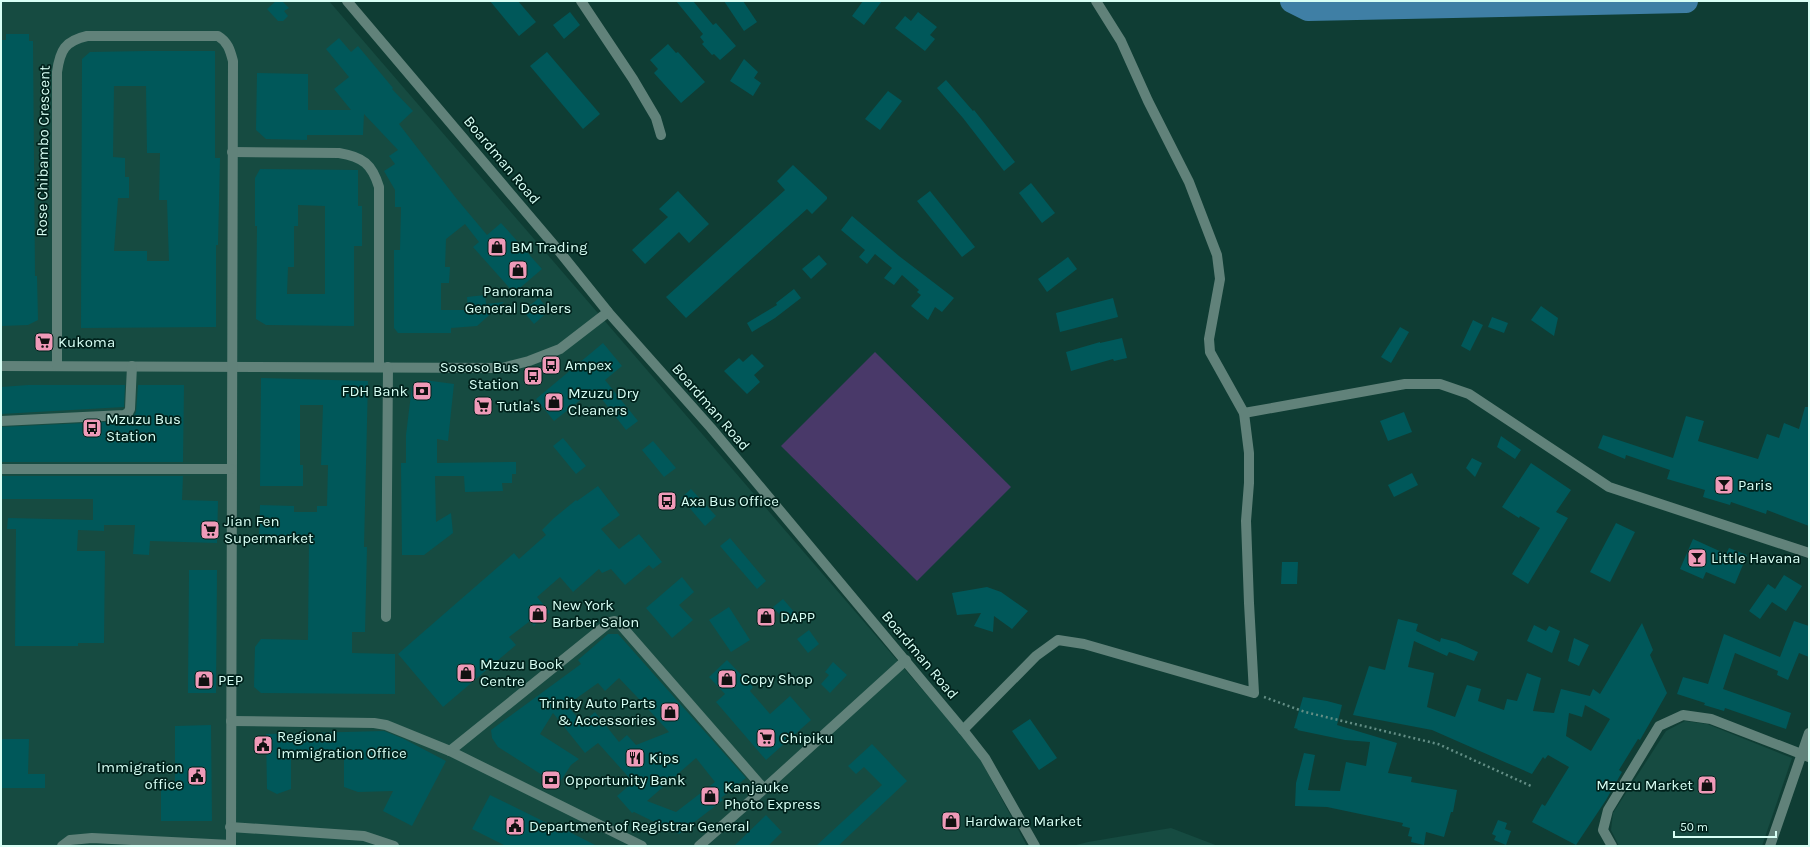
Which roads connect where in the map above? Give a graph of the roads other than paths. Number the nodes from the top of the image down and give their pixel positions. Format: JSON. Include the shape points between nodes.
{"nodes":[{"id":1,"x":347,"y":1,"type":"edge"},
{"id":2,"x":581,"y":1,"type":"edge"},
{"id":3,"x":1096,"y":1,"type":"edge"},
{"id":4,"x":661,"y":135,"type":"dead end"},
{"id":5,"x":232,"y":152,"type":"junction"},
{"id":6,"x":608,"y":312,"type":"junction"},
{"id":7,"x":1,"y":366,"type":"edge"},
{"id":8,"x":57,"y":366,"type":"junction"},
{"id":9,"x":132,"y":366,"type":"junction"},
{"id":10,"x":383,"y":367,"type":"junction"},
{"id":11,"x":233,"y":368,"type":"junction"},
{"id":12,"x":1244,"y":413,"type":"junction"},
{"id":13,"x":1,"y":420,"type":"edge"},
{"id":14,"x":1,"y":469,"type":"edge"},
{"id":15,"x":231,"y":469,"type":"junction"},
{"id":16,"x":1809,"y":553,"type":"edge"},
{"id":17,"x":386,"y":617,"type":"dead end"},
{"id":18,"x":906,"y":660,"type":"junction"},
{"id":19,"x":231,"y":721,"type":"junction"},
{"id":20,"x":963,"y":730,"type":"junction"},
{"id":21,"x":1809,"y":733,"type":"edge"},
{"id":22,"x":450,"y":751,"type":"junction"},
{"id":23,"x":1806,"y":755,"type":"edge"},
{"id":24,"x":764,"y":789,"type":"junction"},
{"id":25,"x":230,"y":827,"type":"junction"},
{"id":26,"x":231,"y":845,"type":"edge"},
{"id":27,"x":62,"y":846,"type":"edge"},
{"id":28,"x":394,"y":846,"type":"edge"},
{"id":29,"x":642,"y":846,"type":"edge"},
{"id":30,"x":699,"y":846,"type":"edge"},
{"id":31,"x":1035,"y":846,"type":"edge"},
{"id":32,"x":1612,"y":846,"type":"edge"},
{"id":33,"x":1770,"y":846,"type":"edge"}],
"edges":[{"from":1,"to":6,"type":"street","name":"Boardman Road"},
{"from":2,"to":4,"type":"street","via":[[656,118]]},
{"from":3,"to":12,"type":"street","via":[[1121,41],[1189,182],[1217,254],[1220,279],[1209,339],[1210,352]]},
{"from":5,"to":8,"type":"street","name":"Rose Chibambo Crescent","via":[[233,61],[225,40],[218,36],[87,36],[68,43],[62,51],[57,72]]},
{"from":5,"to":10,"type":"street","via":[[340,153],[364,161],[375,173],[379,187]]},
{"from":5,"to":11,"type":"street","name":"Rose Chibambo Crescent"},
{"from":6,"to":10,"type":"street","via":[[560,349],[530,362],[502,368]]},
{"from":6,"to":18,"type":"street","name":"Boardman Road","via":[[711,428]]},
{"from":7,"to":8,"type":"street"},
{"from":8,"to":9,"type":"street"},
{"from":9,"to":11,"type":"street"},
{"from":9,"to":13,"type":"street","via":[[130,409],[124,415]]},
{"from":10,"to":11,"type":"street"},
{"from":10,"to":17,"type":"street"},
{"from":11,"to":15,"type":"street","name":"Rose Chibambo Crescent"},
{"from":12,"to":16,"type":"street","via":[[1405,384],[1440,384],[1469,394],[1609,487]]},
{"from":12,"to":20,"type":"street","via":[[1249,453],[1246,521],[1254,694],[1084,644],[1058,640],[1036,656]]},
{"from":14,"to":15,"type":"street"},
{"from":15,"to":19,"type":"street","name":"Rose Chibambo Crescent"},
{"from":18,"to":20,"type":"street","name":"Boardman Road"},
{"from":18,"to":24,"type":"street"},
{"from":19,"to":22,"type":"street","via":[[374,723],[386,725]]},
{"from":19,"to":25,"type":"street","name":"Rose Chibambo Crescent"},
{"from":20,"to":31,"type":"street","name":"Boardman Road","via":[[985,758]]},
{"from":21,"to":23,"type":"street"},
{"from":22,"to":24,"type":"street","via":[[614,621]]},
{"from":22,"to":29,"type":"street"},
{"from":23,"to":32,"type":"street","via":[[1711,719],[1682,715],[1659,726],[1608,810],[1603,830]]},
{"from":23,"to":33,"type":"street"},
{"from":24,"to":30,"type":"street"},
{"from":25,"to":26,"type":"street","name":"Rose Chibambo Crescent"},
{"from":25,"to":28,"type":"street","via":[[364,836]]},
{"from":26,"to":27,"type":"street","via":[[92,838],[70,840]]}]}
